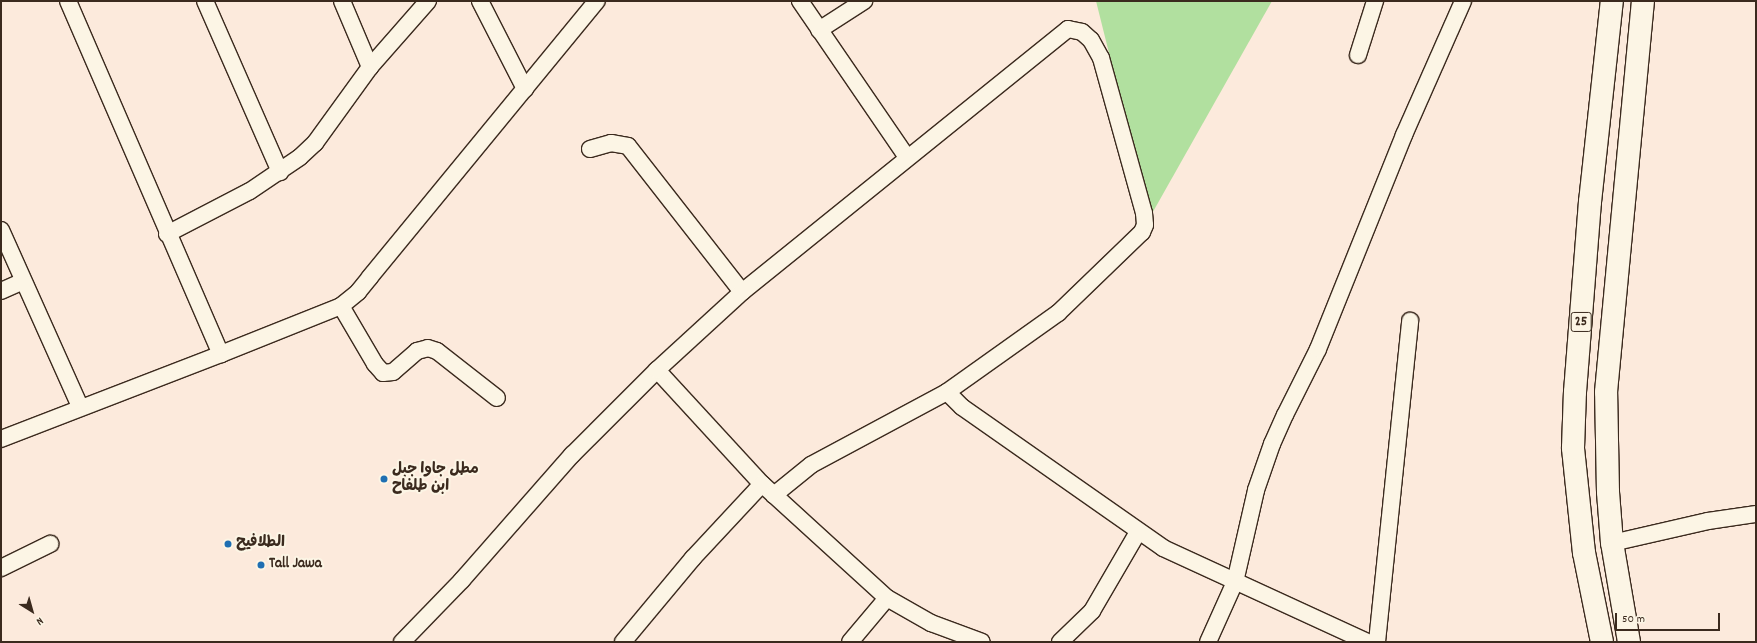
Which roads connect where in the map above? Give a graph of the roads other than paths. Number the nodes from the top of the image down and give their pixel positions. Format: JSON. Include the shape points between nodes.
{"nodes":[{"id":1,"x":68,"y":1,"type":"edge"},
{"id":2,"x":205,"y":1,"type":"edge"},
{"id":3,"x":342,"y":1,"type":"edge"},
{"id":4,"x":428,"y":1,"type":"edge"},
{"id":5,"x":480,"y":1,"type":"edge"},
{"id":6,"x":597,"y":1,"type":"edge"},
{"id":7,"x":800,"y":1,"type":"edge"},
{"id":8,"x":864,"y":1,"type":"edge"},
{"id":9,"x":1375,"y":1,"type":"edge"},
{"id":10,"x":1463,"y":1,"type":"edge"},
{"id":11,"x":1612,"y":1,"type":"edge"},
{"id":12,"x":1643,"y":1,"type":"edge"},
{"id":13,"x":819,"y":30,"type":"junction"},
{"id":14,"x":1358,"y":55,"type":"dead end"},
{"id":15,"x":370,"y":67,"type":"junction"},
{"id":16,"x":525,"y":89,"type":"junction"},
{"id":17,"x":590,"y":149,"type":"dead end"},
{"id":18,"x":907,"y":157,"type":"junction"},
{"id":19,"x":280,"y":172,"type":"junction"},
{"id":20,"x":1,"y":230,"type":"edge"},
{"id":21,"x":167,"y":234,"type":"junction"},
{"id":22,"x":23,"y":281,"type":"junction"},
{"id":23,"x":1,"y":291,"type":"edge"},
{"id":24,"x":742,"y":292,"type":"junction"},
{"id":25,"x":341,"y":306,"type":"junction"},
{"id":26,"x":1410,"y":321,"type":"dead end"},
{"id":27,"x":221,"y":354,"type":"junction"},
{"id":28,"x":657,"y":370,"type":"junction"},
{"id":29,"x":947,"y":392,"type":"junction"},
{"id":30,"x":497,"y":398,"type":"dead end"},
{"id":31,"x":80,"y":407,"type":"junction"},
{"id":32,"x":1,"y":439,"type":"edge"},
{"id":33,"x":768,"y":489,"type":"junction"},
{"id":34,"x":1756,"y":514,"type":"edge"},
{"id":35,"x":1138,"y":532,"type":"junction"},
{"id":36,"x":1612,"y":542,"type":"junction"},
{"id":37,"x":50,"y":544,"type":"dead end"},
{"id":38,"x":1,"y":568,"type":"edge"},
{"id":39,"x":1235,"y":582,"type":"junction"},
{"id":40,"x":887,"y":598,"type":"junction"},
{"id":41,"x":402,"y":642,"type":"edge"},
{"id":42,"x":623,"y":642,"type":"edge"},
{"id":43,"x":850,"y":642,"type":"edge"},
{"id":44,"x":982,"y":642,"type":"edge"},
{"id":45,"x":1060,"y":642,"type":"edge"},
{"id":46,"x":1208,"y":642,"type":"edge"},
{"id":47,"x":1367,"y":642,"type":"edge"},
{"id":48,"x":1377,"y":642,"type":"edge"},
{"id":49,"x":1602,"y":642,"type":"edge"},
{"id":50,"x":1629,"y":642,"type":"edge"}],
"edges":[{"from":1,"to":21,"type":"street"},
{"from":2,"to":19,"type":"street"},
{"from":3,"to":15,"type":"street"},
{"from":4,"to":15,"type":"street"},
{"from":5,"to":16,"type":"street"},
{"from":6,"to":16,"type":"street"},
{"from":7,"to":13,"type":"street"},
{"from":8,"to":13,"type":"street"},
{"from":9,"to":14,"type":"street"},
{"from":10,"to":39,"type":"street","via":[[1404,135],[1318,349],[1272,444],[1256,490]]},
{"from":11,"to":49,"type":"highway","number":"25","via":[[1590,202],[1573,448],[1584,553]]},
{"from":12,"to":36,"type":"highway","number":"25","via":[[1606,392],[1607,478]]},
{"from":13,"to":18,"type":"street"},
{"from":15,"to":19,"type":"street","via":[[316,143]]},
{"from":16,"to":25,"type":"street","via":[[358,292]]},
{"from":17,"to":24,"type":"street","via":[[611,143],[628,146]]},
{"from":18,"to":24,"type":"street"},
{"from":18,"to":29,"type":"street","via":[[1068,29],[1082,32],[1091,40],[1101,58],[1144,213],[1145,225],[1142,232],[1058,313]]},
{"from":19,"to":21,"type":"street","via":[[250,192]]},
{"from":20,"to":22,"type":"street"},
{"from":21,"to":27,"type":"street"},
{"from":22,"to":23,"type":"street"},
{"from":22,"to":31,"type":"street"},
{"from":24,"to":28,"type":"street"},
{"from":25,"to":27,"type":"street"},
{"from":25,"to":30,"type":"street","via":[[383,373],[393,372],[417,351],[428,348],[437,351]]},
{"from":26,"to":48,"type":"street"},
{"from":27,"to":31,"type":"street"},
{"from":28,"to":33,"type":"street"},
{"from":28,"to":41,"type":"street","via":[[572,455],[462,580]]},
{"from":29,"to":33,"type":"street"},
{"from":29,"to":35,"type":"street","via":[[962,407]]},
{"from":31,"to":32,"type":"street"},
{"from":33,"to":40,"type":"street"},
{"from":33,"to":42,"type":"street","via":[[693,558]]},
{"from":34,"to":36,"type":"street","via":[[1708,521]]},
{"from":35,"to":39,"type":"street","via":[[1185,560]]},
{"from":35,"to":45,"type":"street","via":[[1092,612]]},
{"from":36,"to":50,"type":"highway","number":"25"},
{"from":37,"to":38,"type":"street"},
{"from":39,"to":46,"type":"street"},
{"from":39,"to":47,"type":"street"},
{"from":40,"to":43,"type":"street"},
{"from":40,"to":44,"type":"street","via":[[931,623]]}]}
